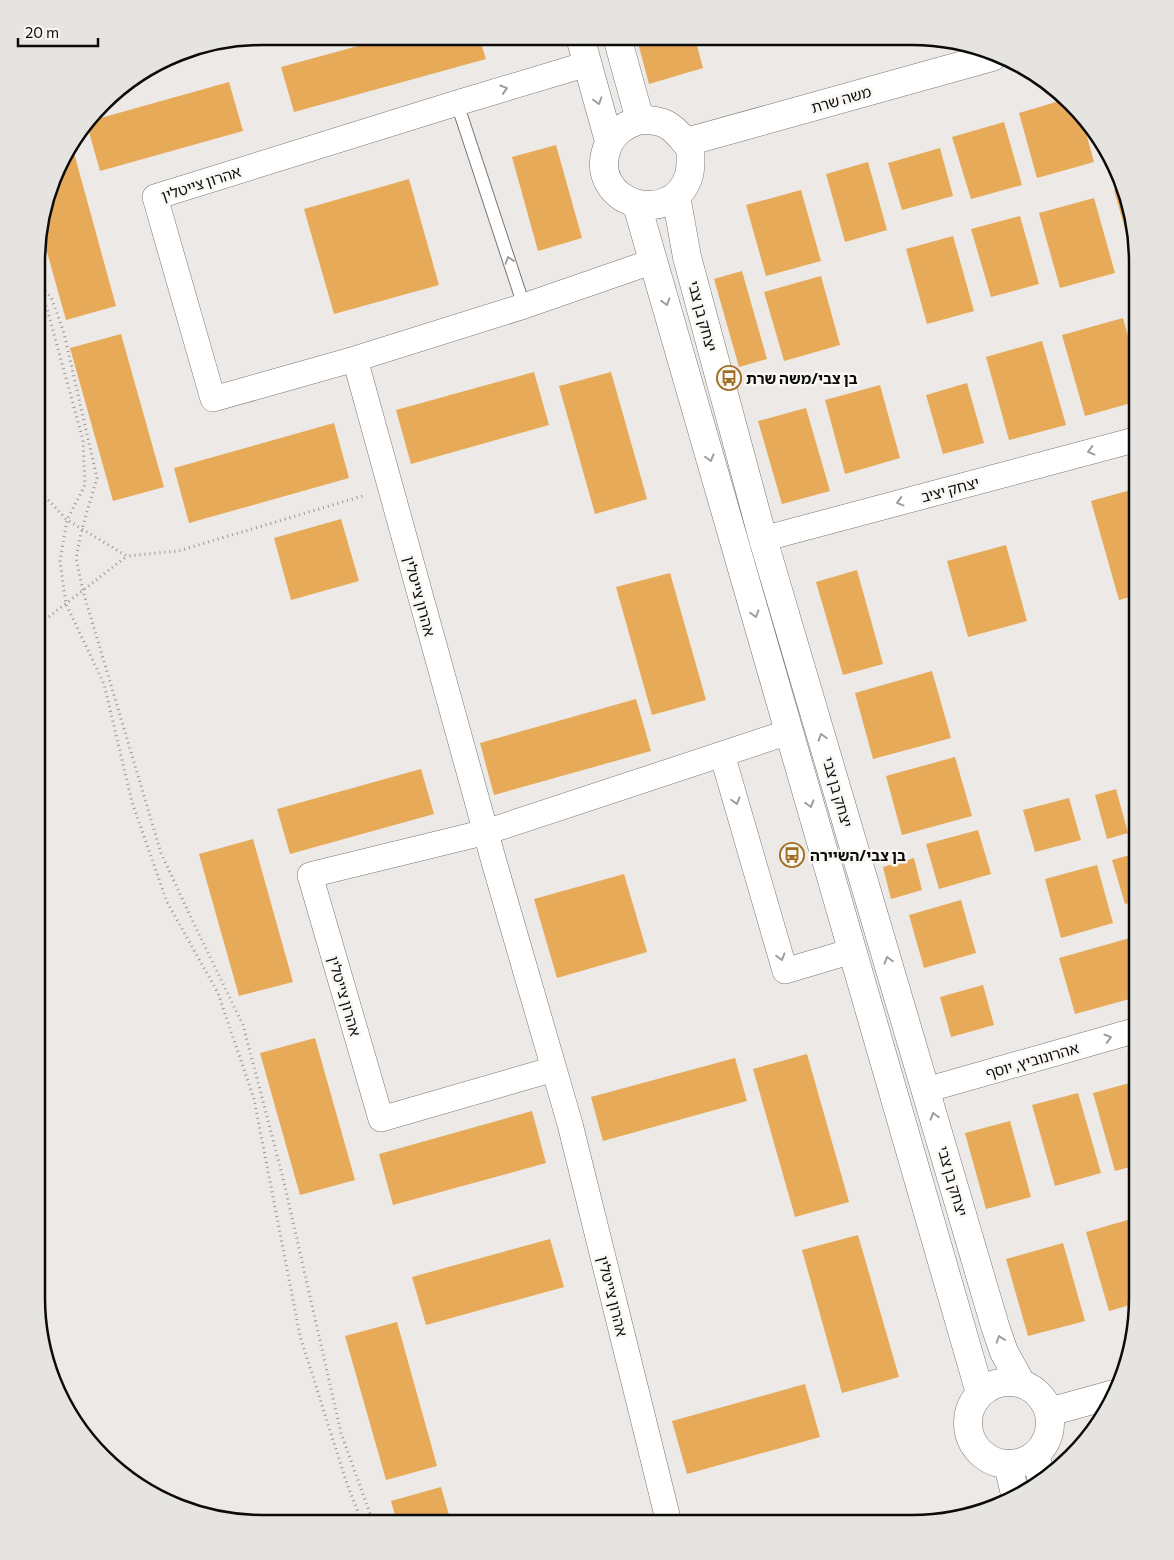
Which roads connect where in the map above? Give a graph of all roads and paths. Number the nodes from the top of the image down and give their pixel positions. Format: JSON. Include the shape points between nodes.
{"nodes":[{"id":1,"x":582,"y":45,"type":"edge"},
{"id":2,"x":619,"y":45,"type":"edge"},
{"id":3,"x":986,"y":59,"type":"edge"},
{"id":4,"x":587,"y":64,"type":"junction"},
{"id":5,"x":457,"y":103,"type":"junction"},
{"id":6,"x":640,"y":120,"type":"junction"},
{"id":7,"x":690,"y":141,"type":"junction"},
{"id":8,"x":609,"y":142,"type":"junction"},
{"id":9,"x":676,"y":196,"type":"junction"},
{"id":10,"x":638,"y":205,"type":"junction"},
{"id":11,"x":654,"y":261,"type":"junction"},
{"id":12,"x":45,"y":291,"type":"edge"},
{"id":13,"x":45,"y":304,"type":"edge"},
{"id":14,"x":524,"y":306,"type":"junction"},
{"id":15,"x":355,"y":359,"type":"junction"},
{"id":16,"x":1129,"y":441,"type":"edge"},
{"id":17,"x":390,"y":488,"type":"junction"},
{"id":18,"x":45,"y":496,"type":"edge"},
{"id":19,"x":67,"y":520,"type":"junction"},
{"id":20,"x":82,"y":529,"type":"junction"},
{"id":21,"x":763,"y":539,"type":"junction"},
{"id":22,"x":128,"y":556,"type":"junction"},
{"id":23,"x":83,"y":591,"type":"junction"},
{"id":24,"x":66,"y":604,"type":"junction"},
{"id":25,"x":45,"y":620,"type":"edge"},
{"id":26,"x":789,"y":732,"type":"junction"},
{"id":27,"x":722,"y":754,"type":"junction"},
{"id":28,"x":486,"y":832,"type":"junction"},
{"id":29,"x":852,"y":950,"type":"junction"},
{"id":30,"x":1129,"y":1032,"type":"edge"},
{"id":31,"x":554,"y":1069,"type":"junction"},
{"id":32,"x":926,"y":1090,"type":"junction"},
{"id":33,"x":1021,"y":1383,"type":"junction"},
{"id":34,"x":980,"y":1393,"type":"junction"},
{"id":35,"x":1106,"y":1396,"type":"edge"},
{"id":36,"x":1049,"y":1412,"type":"junction"},
{"id":37,"x":1008,"y":1465,"type":"junction"},
{"id":38,"x":1039,"y":1468,"type":"edge"},
{"id":39,"x":1014,"y":1490,"type":"edge"},
{"id":40,"x":359,"y":1515,"type":"edge"},
{"id":41,"x":370,"y":1515,"type":"edge"},
{"id":42,"x":667,"y":1515,"type":"edge"}],
"edges":[{"from":1,"to":4,"type":"street"},
{"from":2,"to":6,"type":"street"},
{"from":3,"to":7,"type":"street","name":"משה שרת"},
{"from":5,"to":4,"type":"street","name":"אהרון צייטלין","one_way":true},
{"from":4,"to":8,"type":"street","one_way":true},
{"from":14,"to":5,"type":"lane","one_way":true},
{"from":5,"to":15,"type":"street","name":"אהרון צייטלין","via":[[155,197],[213,399]]},
{"from":6,"to":7,"type":"street","via":[[666,124],[685,142]]},
{"from":6,"to":8,"type":"street","via":[[622,127]]},
{"from":7,"to":9,"type":"street","via":[[688,177]]},
{"from":8,"to":10,"type":"street","via":[[604,160],[608,180],[625,200]]},
{"from":9,"to":10,"type":"street","via":[[651,206]]},
{"from":9,"to":21,"type":"street","name":"יצחק בן צבי","via":[[686,257]]},
{"from":10,"to":11,"type":"street","name":"יצחק בן צבי"},
{"from":11,"to":14,"type":"street","name":"אהרון צייטלין"},
{"from":11,"to":26,"type":"street","name":"יצחק בן צבי","one_way":true},
{"from":12,"to":20,"type":"path","via":[[51,297],[64,333],[97,478]]},
{"from":13,"to":19,"type":"path","via":[[83,440],[85,485]]},
{"from":14,"to":15,"type":"street","name":"אהרון צייטלין"},
{"from":15,"to":17,"type":"street","name":"אהרון צייטלין"},
{"from":16,"to":21,"type":"street","name":"יצחק יציב","one_way":true},
{"from":17,"to":22,"type":"path","via":[[178,551]]},
{"from":17,"to":28,"type":"street","name":"אהרון צייטלין"},
{"from":18,"to":19,"type":"path"},
{"from":19,"to":20,"type":"path"},
{"from":19,"to":24,"type":"path","via":[[60,562]]},
{"from":20,"to":22,"type":"path"},
{"from":20,"to":23,"type":"path","via":[[76,558]]},
{"from":32,"to":21,"type":"street","name":"יצחק בן צבי","one_way":true},
{"from":22,"to":23,"type":"path"},
{"from":23,"to":24,"type":"path"},
{"from":23,"to":41,"type":"path","via":[[161,852],[242,1025],[283,1178],[341,1433]]},
{"from":24,"to":25,"type":"path"},
{"from":24,"to":40,"type":"path","via":[[104,684],[132,802],[167,902],[218,993],[254,1099],[300,1336]]},
{"from":26,"to":27,"type":"street","name":"אהרון צייטלין"},
{"from":26,"to":29,"type":"street","name":"יצחק בן צבי","one_way":true},
{"from":27,"to":28,"type":"street","name":"אהרון צייטלין"},
{"from":27,"to":29,"type":"street","one_way":true,"via":[[785,971]]},
{"from":28,"to":31,"type":"street","name":"אהרון צייטלין"},
{"from":28,"to":31,"type":"street","name":"אהרון צייטלין","via":[[310,875],[381,1119]]},
{"from":29,"to":34,"type":"street","name":"יצחק בן צבי"},
{"from":32,"to":30,"type":"street","name":"אהרונוביץ, יוסף","one_way":true},
{"from":31,"to":42,"type":"street","name":"אהרון צייטלין"},
{"from":33,"to":32,"type":"street","name":"יצחק בן צבי","one_way":true,"via":[[1004,1352],[995,1326]]},
{"from":33,"to":34,"type":"street","via":[[999,1382]]},
{"from":33,"to":36,"type":"street","via":[[1043,1399]]},
{"from":34,"to":37,"type":"street","via":[[968,1418],[973,1444],[982,1455]]},
{"from":35,"to":36,"type":"street"},
{"from":36,"to":38,"type":"street","via":[[1049,1436]]},
{"from":37,"to":38,"type":"street"},
{"from":37,"to":39,"type":"street"}]}
